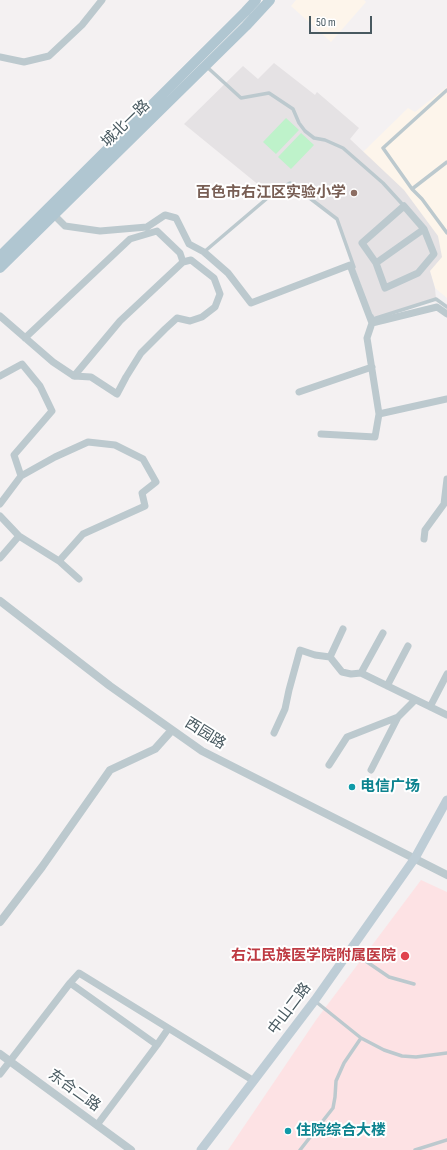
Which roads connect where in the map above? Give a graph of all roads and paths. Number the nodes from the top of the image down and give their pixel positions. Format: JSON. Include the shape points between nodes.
{"nodes":[{"id":1,"x":102,"y":0,"type":"edge"},
{"id":2,"x":256,"y":0,"type":"edge"},
{"id":3,"x":270,"y":0,"type":"edge"},
{"id":4,"x":0,"y":57,"type":"edge"},
{"id":5,"x":206,"y":66,"type":"junction"},
{"id":6,"x":447,"y":90,"type":"edge"},
{"id":7,"x":447,"y":162,"type":"edge"},
{"id":8,"x":412,"y":189,"type":"junction"},
{"id":9,"x":404,"y":206,"type":"junction"},
{"id":10,"x":54,"y":215,"type":"junction"},
{"id":11,"x":424,"y":229,"type":"junction"},
{"id":12,"x":447,"y":233,"type":"edge"},
{"id":13,"x":204,"y":252,"type":"junction"},
{"id":14,"x":0,"y":256,"type":"edge"},
{"id":15,"x":183,"y":262,"type":"junction"},
{"id":16,"x":376,"y":263,"type":"junction"},
{"id":17,"x":0,"y":268,"type":"edge"},
{"id":18,"x":447,"y":307,"type":"edge"},
{"id":19,"x":447,"y":314,"type":"edge"},
{"id":20,"x":0,"y":316,"type":"edge"},
{"id":21,"x":372,"y":323,"type":"junction"},
{"id":22,"x":25,"y":338,"type":"junction"},
{"id":23,"x":372,"y":367,"type":"junction"},
{"id":24,"x":0,"y":376,"type":"edge"},
{"id":25,"x":74,"y":376,"type":"junction"},
{"id":26,"x":299,"y":392,"type":"dead end"},
{"id":27,"x":447,"y":399,"type":"edge"},
{"id":28,"x":379,"y":414,"type":"junction"},
{"id":29,"x":320,"y":434,"type":"dead end"},
{"id":30,"x":21,"y":476,"type":"junction"},
{"id":31,"x":447,"y":479,"type":"edge"},
{"id":32,"x":0,"y":504,"type":"edge"},
{"id":33,"x":0,"y":516,"type":"edge"},
{"id":34,"x":19,"y":536,"type":"junction"},
{"id":35,"x":424,"y":539,"type":"dead end"},
{"id":36,"x":0,"y":558,"type":"edge"},
{"id":37,"x":59,"y":562,"type":"junction"},
{"id":38,"x":79,"y":579,"type":"dead end"},
{"id":39,"x":0,"y":601,"type":"edge"},
{"id":40,"x":343,"y":629,"type":"dead end"},
{"id":41,"x":383,"y":633,"type":"dead end"},
{"id":42,"x":408,"y":646,"type":"dead end"},
{"id":43,"x":330,"y":657,"type":"junction"},
{"id":44,"x":361,"y":674,"type":"junction"},
{"id":45,"x":447,"y":674,"type":"edge"},
{"id":46,"x":387,"y":686,"type":"junction"},
{"id":47,"x":415,"y":700,"type":"junction"},
{"id":48,"x":430,"y":707,"type":"junction"},
{"id":49,"x":447,"y":715,"type":"edge"},
{"id":50,"x":398,"y":717,"type":"junction"},
{"id":51,"x":172,"y":730,"type":"junction"},
{"id":52,"x":274,"y":733,"type":"dead end"},
{"id":53,"x":330,"y":765,"type":"dead end"},
{"id":54,"x":371,"y":770,"type":"dead end"},
{"id":55,"x":447,"y":800,"type":"edge"},
{"id":56,"x":414,"y":858,"type":"junction"},
{"id":57,"x":447,"y":875,"type":"edge"},
{"id":58,"x":0,"y":922,"type":"edge"},
{"id":59,"x":350,"y":950,"type":"junction"},
{"id":60,"x":70,"y":983,"type":"junction"},
{"id":61,"x":414,"y":984,"type":"dead end"},
{"id":62,"x":315,"y":1000,"type":"junction"},
{"id":63,"x":168,"y":1029,"type":"junction"},
{"id":64,"x":361,"y":1038,"type":"junction"},
{"id":65,"x":157,"y":1045,"type":"junction"},
{"id":66,"x":447,"y":1053,"type":"edge"},
{"id":67,"x":0,"y":1054,"type":"edge"},
{"id":68,"x":11,"y":1061,"type":"junction"},
{"id":69,"x":0,"y":1074,"type":"edge"},
{"id":70,"x":254,"y":1081,"type":"junction"},
{"id":71,"x":97,"y":1125,"type":"junction"},
{"id":72,"x":447,"y":1140,"type":"edge"},
{"id":73,"x":131,"y":1150,"type":"edge"},
{"id":74,"x":201,"y":1150,"type":"edge"},
{"id":75,"x":300,"y":1150,"type":"edge"},
{"id":76,"x":415,"y":1150,"type":"edge"}],
"edges":[{"from":1,"to":4,"type":"street","via":[[82,25],[49,56],[24,62]]},
{"from":2,"to":14,"type":"main road","name":"城北一路"},
{"from":3,"to":5,"type":"main road","name":"城北一路"},
{"from":5,"to":9,"type":"lane","via":[[241,98],[269,93],[293,109],[305,131],[314,138],[343,148],[383,183]]},
{"from":5,"to":10,"type":"main road","name":"城北一路"},
{"from":6,"to":8,"type":"lane","via":[[383,148]]},
{"from":7,"to":8,"type":"lane"},
{"from":8,"to":12,"type":"lane"},
{"from":9,"to":11,"type":"street"},
{"from":9,"to":16,"type":"street","via":[[362,243]]},
{"from":10,"to":13,"type":"street","via":[[64,226],[100,231],[148,227],[165,215],[176,218],[189,244]]},
{"from":10,"to":17,"type":"main road","name":"城北一路"},
{"from":11,"to":16,"type":"street"},
{"from":11,"to":16,"type":"street","via":[[434,254],[418,273],[385,288]]},
{"from":13,"to":18,"type":"lane","via":[[271,195],[290,183],[337,219],[374,319],[436,299]]},
{"from":13,"to":21,"type":"street","via":[[228,273],[251,303],[350,265]]},
{"from":15,"to":22,"type":"street","via":[[180,253],[157,231],[130,239]]},
{"from":15,"to":25,"type":"street","via":[[120,321]]},
{"from":15,"to":25,"type":"street","via":[[191,260],[214,278],[220,294],[215,307],[202,317],[190,321],[177,318],[141,353],[117,394],[91,377]]},
{"from":19,"to":21,"type":"street","via":[[437,308]]},
{"from":20,"to":22,"type":"street"},
{"from":21,"to":23,"type":"street","via":[[367,338]]},
{"from":22,"to":25,"type":"street"},
{"from":23,"to":26,"type":"street"},
{"from":23,"to":28,"type":"street"},
{"from":24,"to":30,"type":"street","via":[[22,364],[40,386],[52,411],[14,455]]},
{"from":27,"to":28,"type":"street"},
{"from":28,"to":29,"type":"street","via":[[375,437]]},
{"from":30,"to":32,"type":"street"},
{"from":30,"to":37,"type":"street","via":[[88,442],[114,445],[143,459],[156,482],[142,493],[145,506],[83,534]]},
{"from":31,"to":35,"type":"street","via":[[444,504],[425,530]]},
{"from":33,"to":34,"type":"street"},
{"from":34,"to":36,"type":"street"},
{"from":34,"to":37,"type":"street"},
{"from":37,"to":38,"type":"street"},
{"from":39,"to":51,"type":"street","name":"西园路"},
{"from":40,"to":43,"type":"street"},
{"from":41,"to":44,"type":"street"},
{"from":42,"to":46,"type":"street"},
{"from":43,"to":44,"type":"street","via":[[342,672]]},
{"from":43,"to":52,"type":"street","via":[[300,650],[285,709]]},
{"from":44,"to":46,"type":"street"},
{"from":45,"to":48,"type":"street"},
{"from":46,"to":47,"type":"street"},
{"from":47,"to":48,"type":"street"},
{"from":47,"to":50,"type":"street"},
{"from":48,"to":49,"type":"street"},
{"from":50,"to":53,"type":"street","via":[[347,737]]},
{"from":50,"to":54,"type":"street"},
{"from":51,"to":56,"type":"street","name":"西园路","via":[[202,751]]},
{"from":51,"to":58,"type":"street","via":[[155,749],[110,770]]},
{"from":55,"to":56,"type":"main road","name":"中山二路"},
{"from":56,"to":57,"type":"street","name":"西园路"},
{"from":56,"to":59,"type":"main road","name":"中山二路"},
{"from":59,"to":61,"type":"lane","via":[[389,977]]},
{"from":59,"to":62,"type":"main road","name":"中山二路"},
{"from":60,"to":63,"type":"street","via":[[79,973]]},
{"from":60,"to":65,"type":"street"},
{"from":60,"to":68,"type":"street"},
{"from":62,"to":64,"type":"lane"},
{"from":62,"to":70,"type":"main road","name":"中山二路"},
{"from":63,"to":65,"type":"street"},
{"from":63,"to":70,"type":"street"},
{"from":64,"to":66,"type":"lane","via":[[402,1056]]},
{"from":64,"to":75,"type":"lane","via":[[344,1063],[336,1081],[332,1108]]},
{"from":65,"to":71,"type":"street"},
{"from":67,"to":68,"type":"street","name":"东合二路"},
{"from":68,"to":69,"type":"street"},
{"from":68,"to":71,"type":"street","name":"东合二路"},
{"from":70,"to":74,"type":"main road","name":"中山二路"},
{"from":71,"to":73,"type":"street","name":"东合二路"},
{"from":72,"to":76,"type":"lane"}]}
